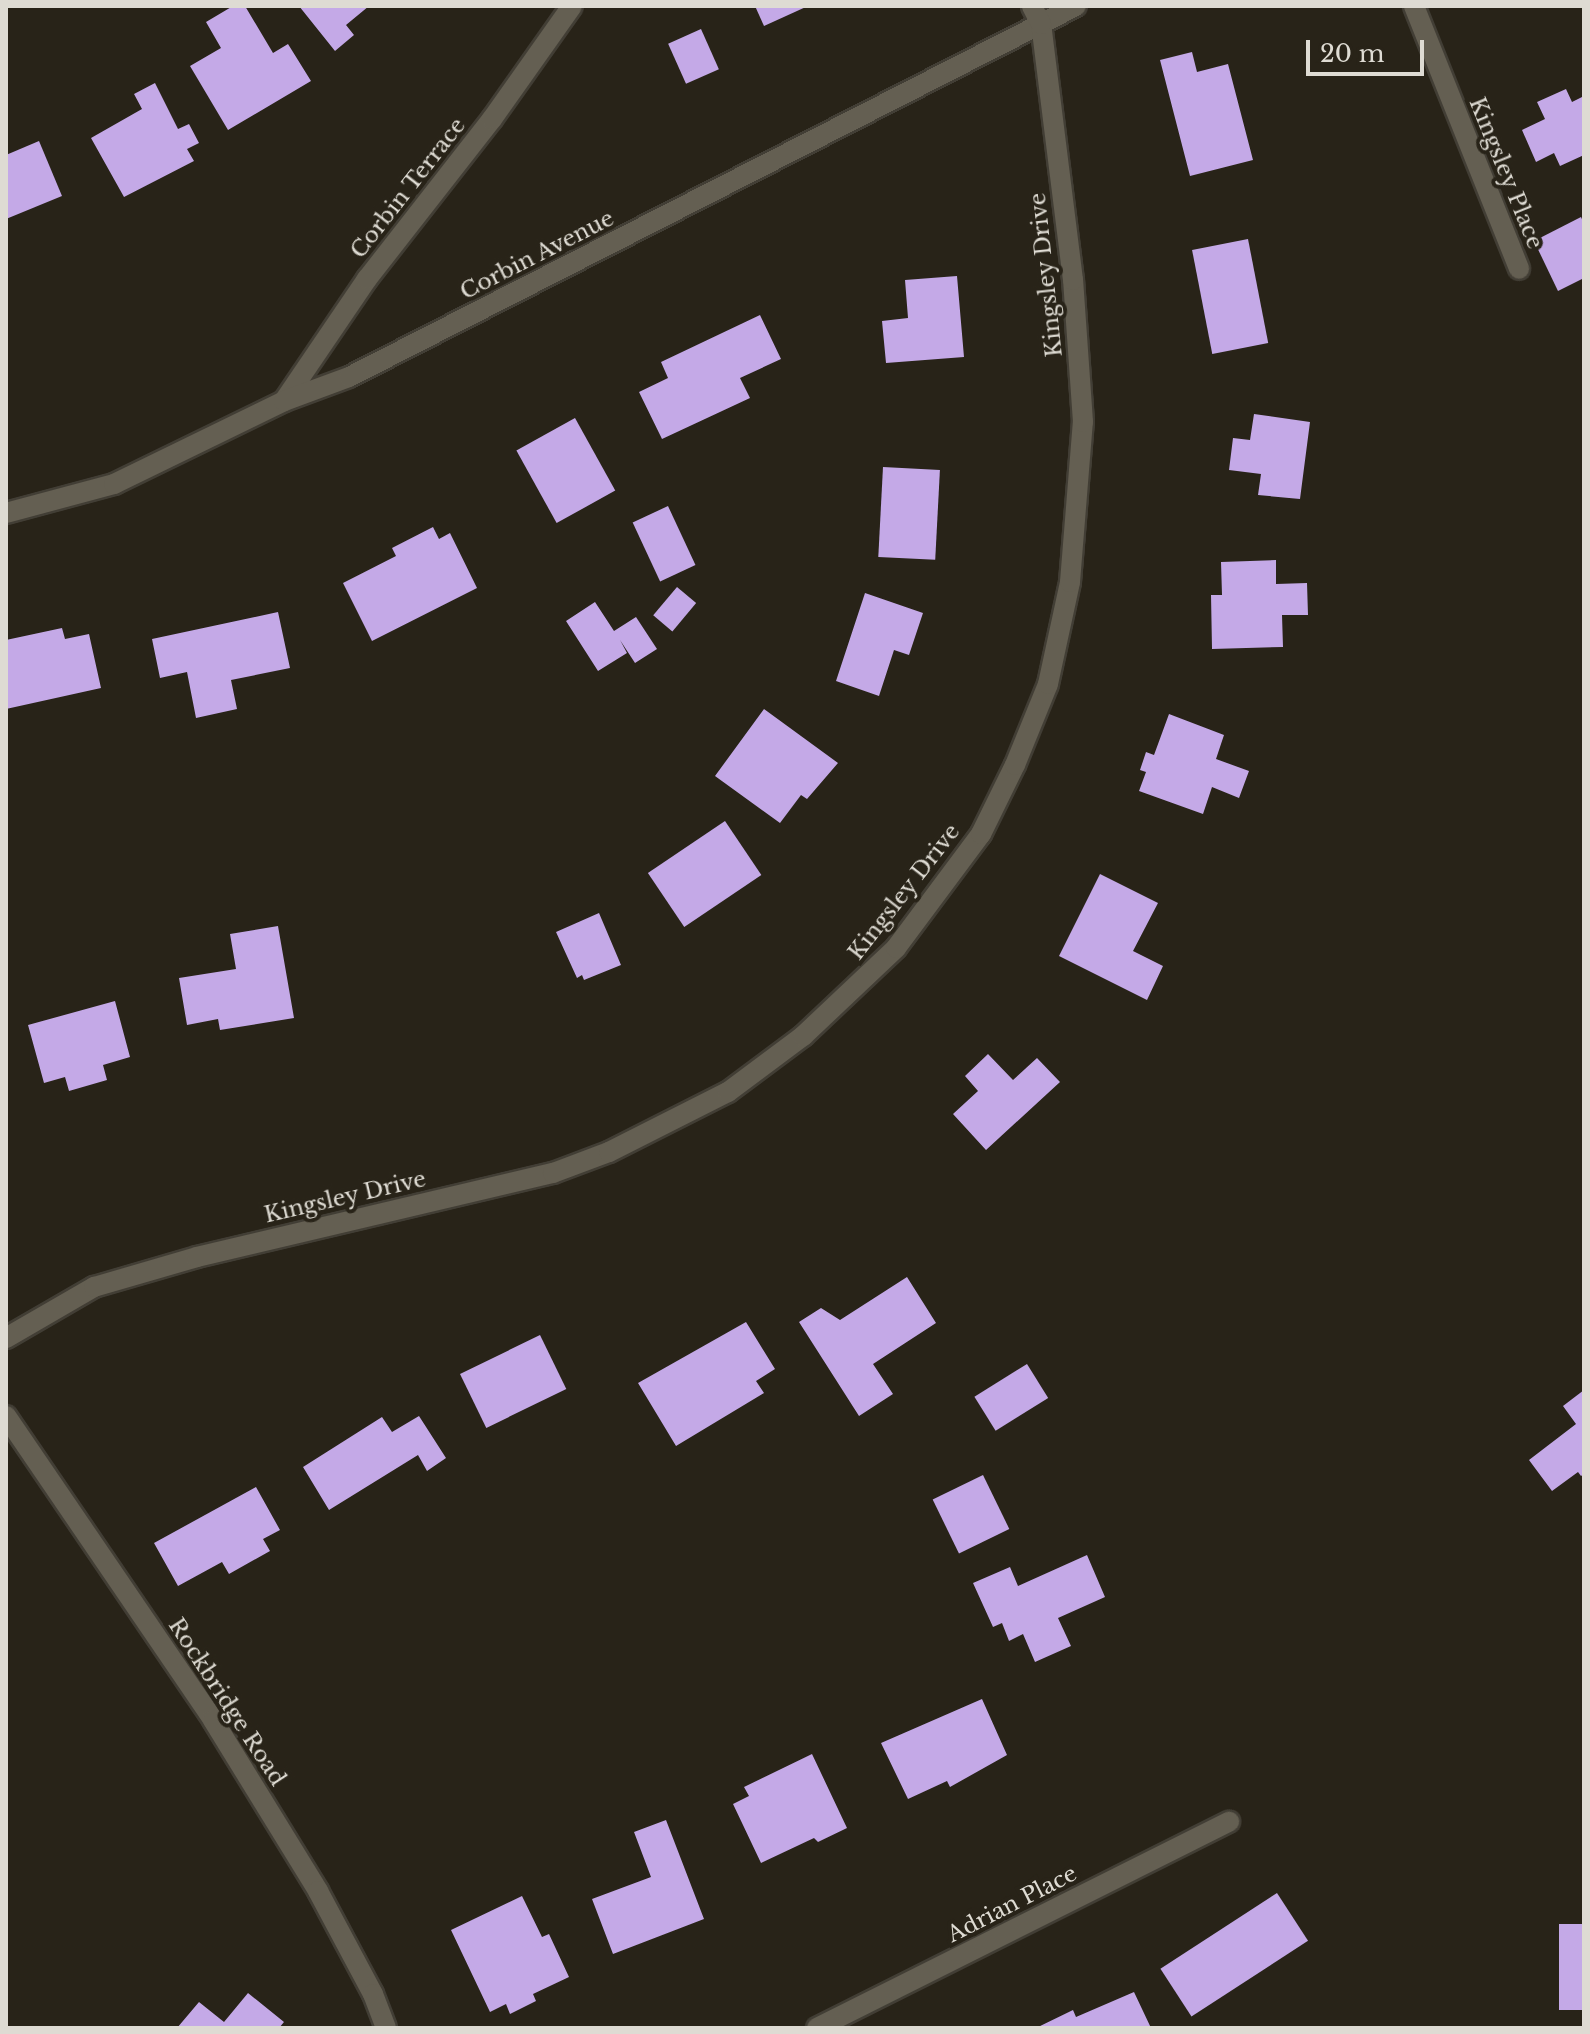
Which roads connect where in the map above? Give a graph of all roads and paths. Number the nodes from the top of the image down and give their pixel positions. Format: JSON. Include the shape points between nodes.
{"nodes":[{"id":1,"x":572,"y":6,"type":"edge"},
{"id":2,"x":1076,"y":6,"type":"edge"},
{"id":3,"x":1414,"y":6,"type":"edge"},
{"id":4,"x":1036,"y":15,"type":"edge"},
{"id":5,"x":1519,"y":269,"type":"dead end"},
{"id":6,"x":284,"y":401,"type":"junction"},
{"id":7,"x":6,"y":513,"type":"edge"},
{"id":8,"x":6,"y":1338,"type":"edge"},
{"id":9,"x":6,"y":1416,"type":"edge"},
{"id":10,"x":1229,"y":1822,"type":"dead end"},
{"id":11,"x":386,"y":2028,"type":"edge"},
{"id":12,"x":817,"y":2028,"type":"edge"}],
"edges":[{"from":1,"to":6,"type":"street","name":"Corbin Terrace","via":[[367,279]]},
{"from":2,"to":4,"type":"street","name":"Corbin Avenue"},
{"from":3,"to":5,"type":"street","name":"Kingsley Place"},
{"from":4,"to":6,"type":"street","name":"Corbin Avenue","via":[[349,377]]},
{"from":4,"to":8,"type":"street","name":"Kingsley Drive","via":[[1073,280],[1083,422],[1070,582],[1048,684],[1015,765],[981,834],[896,948],[803,1036],[728,1092],[609,1152],[553,1173],[197,1257],[94,1287]]},
{"from":6,"to":7,"type":"street","name":"Corbin Avenue","via":[[114,484]]},
{"from":9,"to":11,"type":"street","name":"Rockbridge Road","via":[[221,1733],[318,1891]]},
{"from":10,"to":12,"type":"street","name":"Adrian Place"}]}
